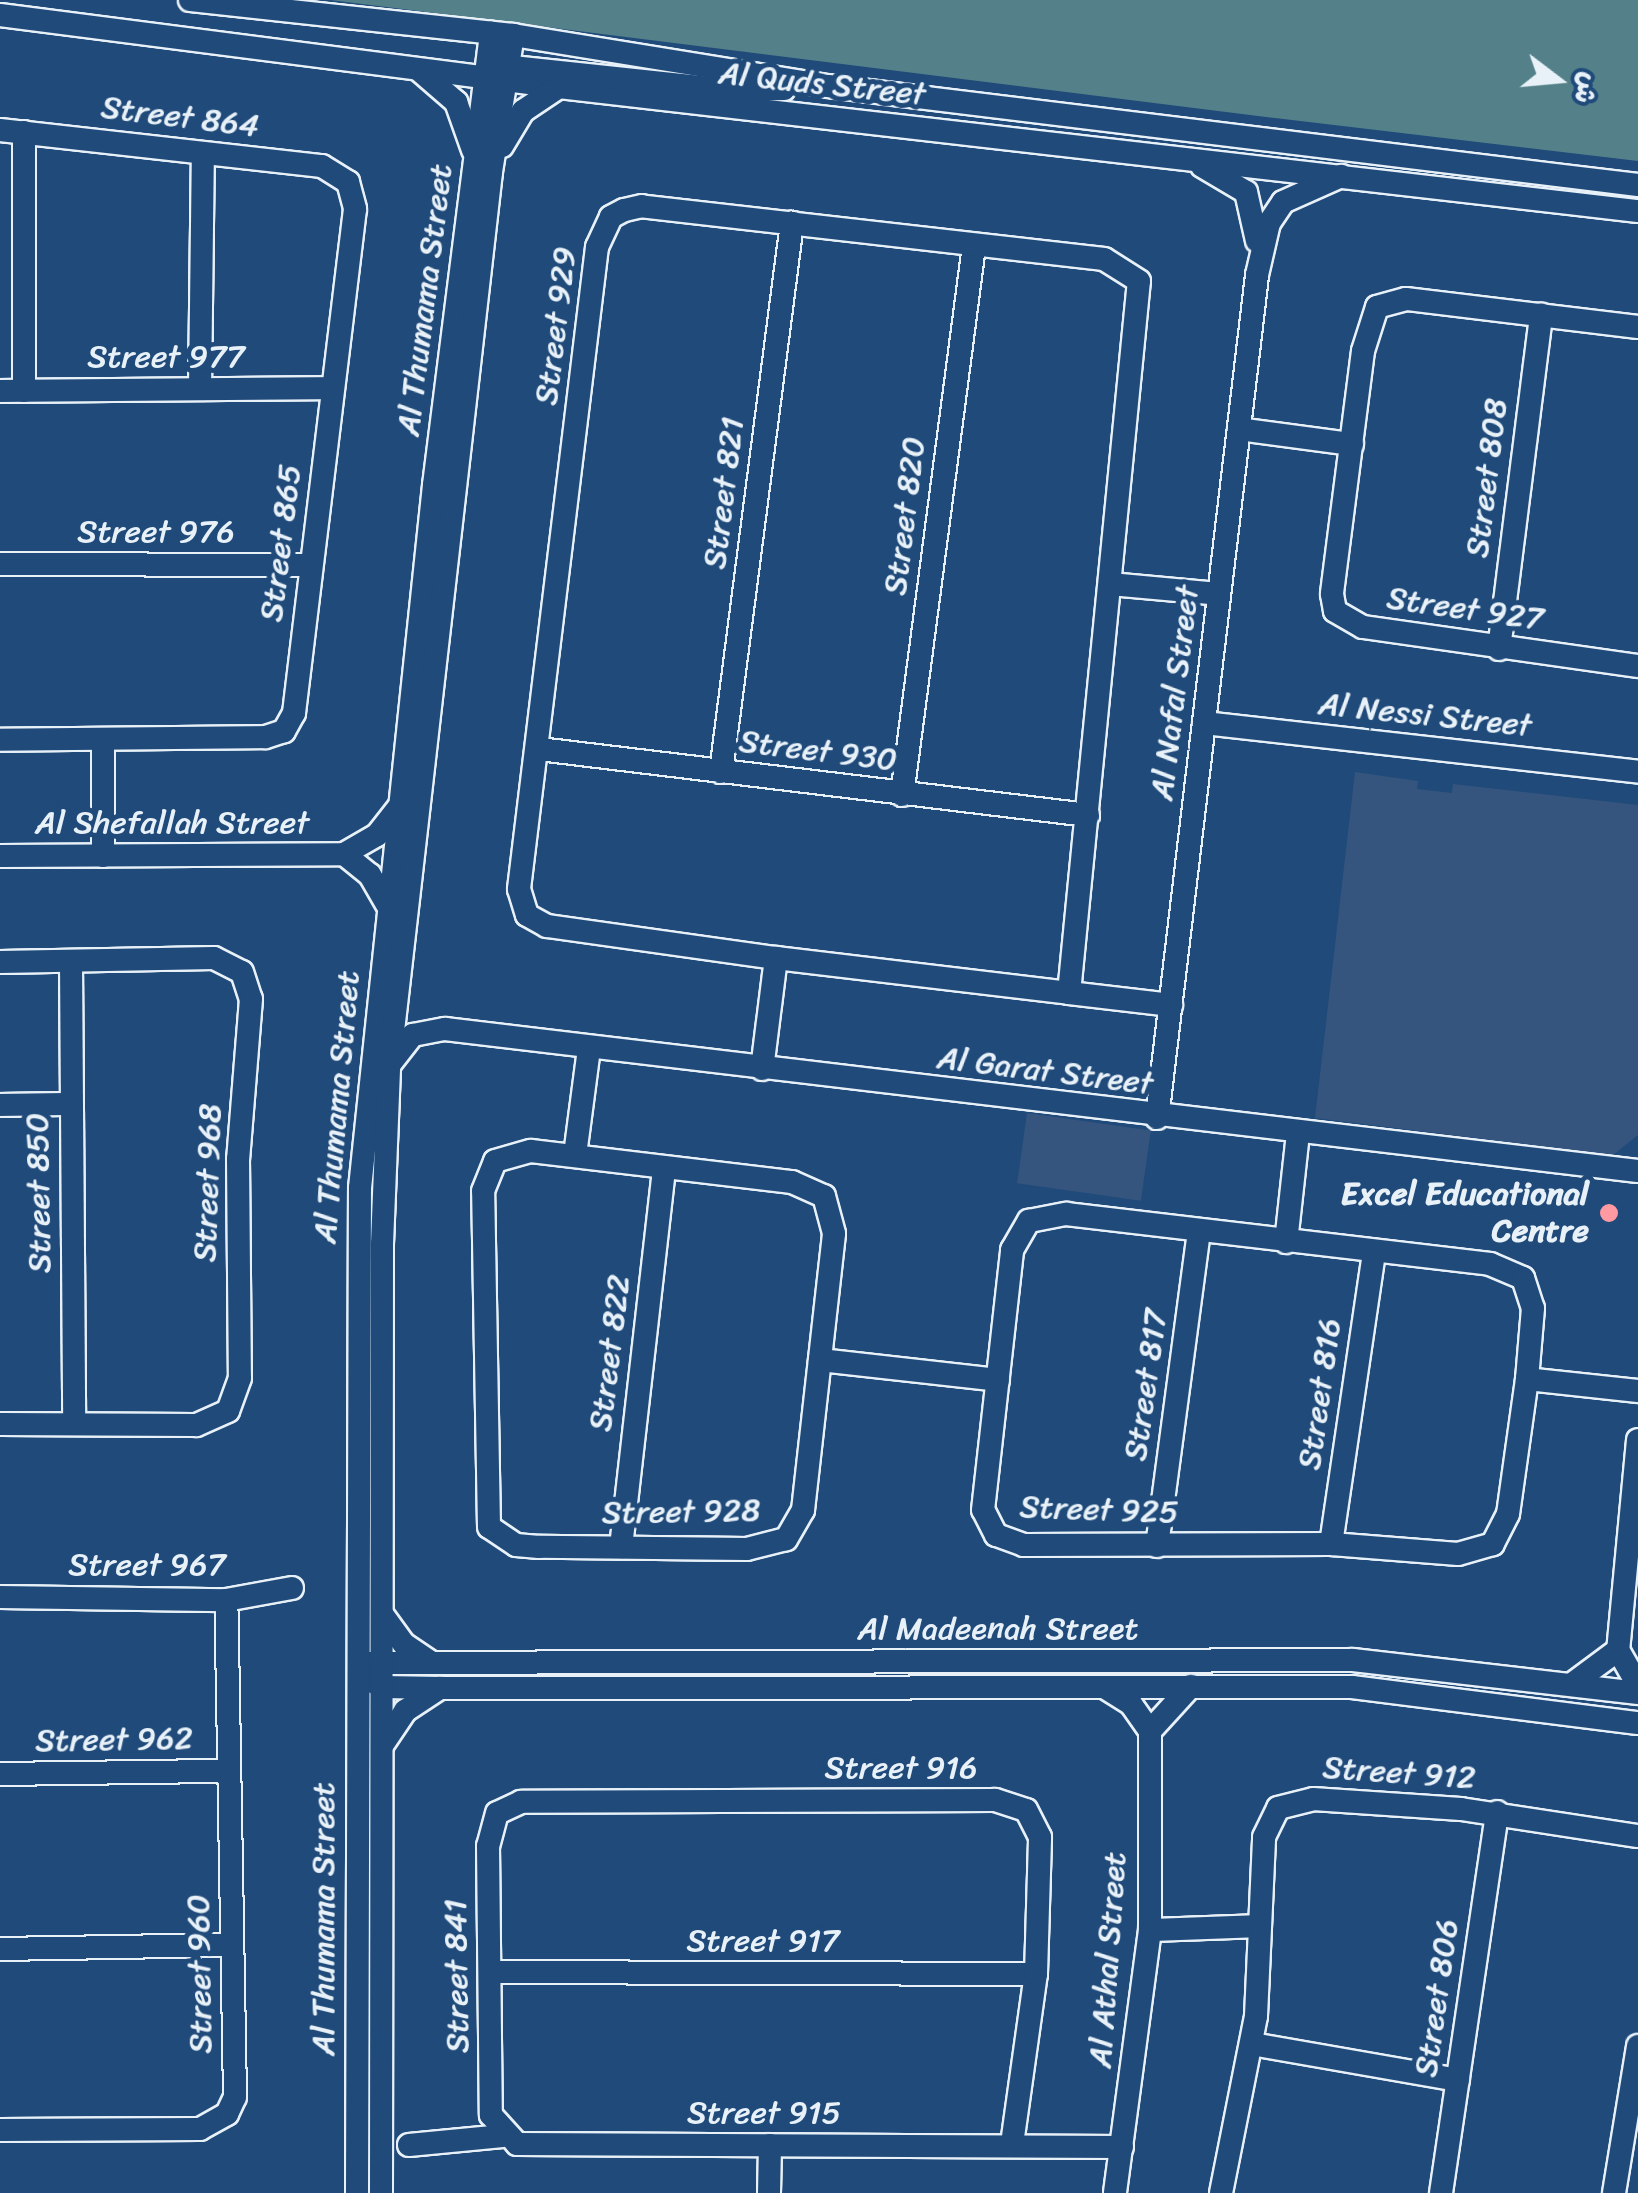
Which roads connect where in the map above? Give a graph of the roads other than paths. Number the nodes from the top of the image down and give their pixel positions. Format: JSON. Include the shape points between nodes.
{"nodes":[{"id":1,"x":190,"y":0,"type":"edge"},
{"id":2,"x":0,"y":15,"type":"edge"},
{"id":3,"x":502,"y":34,"type":"junction"},
{"id":4,"x":417,"y":69,"type":"junction"},
{"id":5,"x":500,"y":74,"type":"junction"},
{"id":6,"x":828,"y":86,"type":"junction"},
{"id":7,"x":559,"y":87,"type":"junction"},
{"id":8,"x":0,"y":130,"type":"edge"},
{"id":9,"x":24,"y":132,"type":"junction"},
{"id":10,"x":202,"y":152,"type":"junction"},
{"id":11,"x":1186,"y":158,"type":"junction"},
{"id":12,"x":483,"y":167,"type":"junction"},
{"id":13,"x":1344,"y":175,"type":"junction"},
{"id":14,"x":348,"y":182,"type":"joint"},
{"id":15,"x":1638,"y":185,"type":"edge"},
{"id":16,"x":1638,"y":211,"type":"edge"},
{"id":17,"x":792,"y":222,"type":"junction"},
{"id":18,"x":974,"y":246,"type":"junction"},
{"id":19,"x":1257,"y":275,"type":"junction"},
{"id":20,"x":1540,"y":315,"type":"junction"},
{"id":21,"x":1638,"y":327,"type":"edge"},
{"id":22,"x":332,"y":388,"type":"junction"},
{"id":23,"x":200,"y":389,"type":"junction"},
{"id":24,"x":12,"y":390,"type":"edge"},
{"id":25,"x":1239,"y":429,"type":"junction"},
{"id":26,"x":1352,"y":444,"type":"junction"},
{"id":27,"x":0,"y":564,"type":"edge"},
{"id":28,"x":312,"y":565,"type":"junction"},
{"id":29,"x":1110,"y":584,"type":"junction"},
{"id":30,"x":1219,"y":594,"type":"junction"},
{"id":31,"x":1499,"y":649,"type":"junction"},
{"id":32,"x":1638,"y":666,"type":"edge"},
{"id":33,"x":1204,"y":723,"type":"junction"},
{"id":34,"x":0,"y":740,"type":"edge"},
{"id":35,"x":103,"y":740,"type":"junction"},
{"id":36,"x":539,"y":749,"type":"junction"},
{"id":37,"x":721,"y":772,"type":"junction"},
{"id":38,"x":1638,"y":772,"type":"edge"},
{"id":39,"x":902,"y":794,"type":"junction"},
{"id":40,"x":400,"y":805,"type":"junction"},
{"id":41,"x":1088,"y":815,"type":"junction"},
{"id":42,"x":344,"y":854,"type":"junction"},
{"id":43,"x":0,"y":856,"type":"edge"},
{"id":44,"x":103,"y":856,"type":"junction"},
{"id":45,"x":387,"y":904,"type":"junction"},
{"id":46,"x":776,"y":958,"type":"junction"},
{"id":47,"x":0,"y":962,"type":"edge"},
{"id":48,"x":71,"y":964,"type":"junction"},
{"id":49,"x":399,"y":984,"type":"junction"},
{"id":50,"x":1069,"y":993,"type":"junction"},
{"id":51,"x":1170,"y":1005,"type":"junction"},
{"id":52,"x":445,"y":1029,"type":"junction"},
{"id":53,"x":589,"y":1048,"type":"junction"},
{"id":54,"x":389,"y":1066,"type":"junction"},
{"id":55,"x":762,"y":1069,"type":"junction"},
{"id":56,"x":0,"y":1104,"type":"edge"},
{"id":57,"x":71,"y":1104,"type":"junction"},
{"id":58,"x":1157,"y":1118,"type":"junction"},
{"id":59,"x":1298,"y":1133,"type":"junction"},
{"id":60,"x":575,"y":1155,"type":"junction"},
{"id":61,"x":664,"y":1167,"type":"junction"},
{"id":62,"x":1638,"y":1171,"type":"edge"},
{"id":63,"x":1200,"y":1232,"type":"junction"},
{"id":64,"x":1286,"y":1242,"type":"junction"},
{"id":65,"x":1374,"y":1253,"type":"junction"},
{"id":66,"x":820,"y":1360,"type":"junction"},
{"id":67,"x":1527,"y":1378,"type":"junction"},
{"id":68,"x":998,"y":1380,"type":"junction"},
{"id":69,"x":1638,"y":1392,"type":"edge"},
{"id":70,"x":74,"y":1423,"type":"junction"},
{"id":71,"x":0,"y":1424,"type":"edge"},
{"id":72,"x":1638,"y":1440,"type":"edge"},
{"id":73,"x":1634,"y":1514,"type":"edge"},
{"id":74,"x":1331,"y":1544,"type":"junction"},
{"id":75,"x":1157,"y":1546,"type":"junction"},
{"id":76,"x":621,"y":1547,"type":"junction"},
{"id":77,"x":292,"y":1588,"type":"dead end"},
{"id":78,"x":0,"y":1597,"type":"edge"},
{"id":79,"x":226,"y":1600,"type":"junction"},
{"id":80,"x":382,"y":1614,"type":"junction"},
{"id":81,"x":1618,"y":1650,"type":"junction"},
{"id":82,"x":372,"y":1669,"type":"junction"},
{"id":83,"x":438,"y":1676,"type":"junction"},
{"id":84,"x":1572,"y":1684,"type":"junction"},
{"id":85,"x":1638,"y":1685,"type":"edge"},
{"id":86,"x":1191,"y":1686,"type":"junction"},
{"id":87,"x":1104,"y":1687,"type":"junction"},
{"id":88,"x":1638,"y":1693,"type":"edge"},
{"id":89,"x":1638,"y":1723,"type":"edge"},
{"id":90,"x":1150,"y":1730,"type":"junction"},
{"id":91,"x":382,"y":1746,"type":"junction"},
{"id":92,"x":229,"y":1771,"type":"junction"},
{"id":93,"x":0,"y":1774,"type":"edge"},
{"id":94,"x":1497,"y":1812,"type":"junction"},
{"id":95,"x":497,"y":1813,"type":"joint"},
{"id":96,"x":1638,"y":1836,"type":"edge"},
{"id":97,"x":1257,"y":1926,"type":"junction"},
{"id":98,"x":1150,"y":1930,"type":"junction"},
{"id":99,"x":232,"y":1945,"type":"junction"},
{"id":100,"x":0,"y":1948,"type":"edge"},
{"id":101,"x":490,"y":1972,"type":"junction"},
{"id":102,"x":1036,"y":1974,"type":"junction"},
{"id":103,"x":1252,"y":2044,"type":"junction"},
{"id":104,"x":1638,"y":2046,"type":"edge"},
{"id":105,"x":1458,"y":2080,"type":"junction"},
{"id":106,"x":0,"y":2130,"type":"edge"},
{"id":107,"x":504,"y":2136,"type":"junction"},
{"id":108,"x":1012,"y":2144,"type":"junction"},
{"id":109,"x":410,"y":2145,"type":"dead end"},
{"id":110,"x":770,"y":2145,"type":"junction"},
{"id":111,"x":1122,"y":2147,"type":"junction"},
{"id":112,"x":357,"y":2182,"type":"edge"},
{"id":113,"x":346,"y":2193,"type":"edge"},
{"id":114,"x":381,"y":2193,"type":"edge"},
{"id":115,"x":770,"y":2193,"type":"edge"},
{"id":116,"x":1116,"y":2193,"type":"edge"},
{"id":117,"x":1221,"y":2193,"type":"edge"},
{"id":118,"x":1441,"y":2193,"type":"edge"},
{"id":119,"x":1614,"y":2193,"type":"edge"}],
"edges":[{"from":1,"to":3,"type":"street","name":"Al Quds Street"},
{"from":2,"to":4,"type":"street","name":"Al Quds Street"},
{"from":3,"to":5,"type":"street","name":"Al Thumama Street"},
{"from":3,"to":6,"type":"street","name":"Al Quds Street"},
{"from":4,"to":5,"type":"street","name":"Al Quds Street"},
{"from":4,"to":12,"type":"street","via":[[456,102]]},
{"from":5,"to":6,"type":"street","via":[[726,90]]},
{"from":5,"to":7,"type":"street","name":"Al Quds Street"},
{"from":5,"to":12,"type":"street","name":"Al Thumama Street"},
{"from":6,"to":15,"type":"street","name":"Al Quds Street"},
{"from":7,"to":11,"type":"street","name":"Al Quds Street"},
{"from":7,"to":12,"type":"street","via":[[523,111]]},
{"from":8,"to":9,"type":"street","name":"Street 864"},
{"from":9,"to":10,"type":"street","name":"Street 864"},
{"from":9,"to":24,"type":"street"},
{"from":10,"to":14,"type":"street","name":"Street 864","via":[[322,166]]},
{"from":10,"to":23,"type":"street"},
{"from":11,"to":13,"type":"street","name":"Al Quds Street"},
{"from":11,"to":19,"type":"street","name":"Al Nafal Street","via":[[1246,192],[1258,224]]},
{"from":12,"to":40,"type":"street","name":"Al Thumama Street"},
{"from":12,"to":49,"type":"street","name":"Al Thumama Street"},
{"from":13,"to":16,"type":"street","name":"Al Quds Street"},
{"from":13,"to":19,"type":"street","name":"Al Nafal Street","via":[[1282,202],[1269,223]]},
{"from":14,"to":22,"type":"street","name":"Street 865","via":[[355,210]]},
{"from":17,"to":18,"type":"street","name":"Street 929"},
{"from":17,"to":36,"type":"street","name":"Street 929","via":[[642,206],[610,217],[601,231]]},
{"from":17,"to":37,"type":"street","name":"Street 821"},
{"from":18,"to":29,"type":"street","name":"Street 929","via":[[1104,258],[1139,280]]},
{"from":18,"to":39,"type":"street","name":"Street 820"},
{"from":19,"to":25,"type":"street","name":"Al Nafal Street"},
{"from":20,"to":21,"type":"street","name":"Street 927"},
{"from":20,"to":26,"type":"street","name":"Street 927","via":[[1406,299],[1377,306],[1368,323]]},
{"from":20,"to":31,"type":"street","name":"Street 808"},
{"from":22,"to":23,"type":"street","name":"Street 977"},
{"from":22,"to":28,"type":"street","name":"Street 865"},
{"from":23,"to":24,"type":"street","name":"Street 977"},
{"from":25,"to":26,"type":"street"},
{"from":25,"to":30,"type":"street","name":"Al Nafal Street"},
{"from":26,"to":31,"type":"street","name":"Street 927","via":[[1333,570],[1335,611],[1364,627]]},
{"from":27,"to":28,"type":"street","name":"Street 976"},
{"from":28,"to":35,"type":"street","name":"Street 865","via":[[294,714],[284,731],[265,737]]},
{"from":29,"to":30,"type":"street"},
{"from":29,"to":41,"type":"street","name":"Street 929"},
{"from":30,"to":33,"type":"street","name":"Al Nafal Street"},
{"from":31,"to":32,"type":"street","name":"Street 927"},
{"from":33,"to":38,"type":"street","name":"Al Nessi Street"},
{"from":33,"to":51,"type":"street","name":"Al Nafal Street"},
{"from":34,"to":35,"type":"street","name":"Street 865"},
{"from":35,"to":44,"type":"street"},
{"from":36,"to":37,"type":"street","name":"Street 930"},
{"from":36,"to":46,"type":"street","name":"Street 929","via":[[520,888],[527,914],[548,926]]},
{"from":37,"to":39,"type":"street","name":"Street 930"},
{"from":39,"to":41,"type":"street","name":"Street 930"},
{"from":40,"to":42,"type":"street","name":"Al Shefallah Street","via":[[377,835]]},
{"from":40,"to":45,"type":"street","name":"Al Thumama Street"},
{"from":41,"to":50,"type":"street","name":"Street 929"},
{"from":42,"to":44,"type":"street","name":"Al Shefallah Street"},
{"from":42,"to":45,"type":"street","name":"Al Shefallah Street","via":[[370,875]]},
{"from":43,"to":44,"type":"street","name":"Al Shefallah Street"},
{"from":45,"to":82,"type":"street","name":"Al Thumama Street","via":[[360,1188],[355,1414]]},
{"from":46,"to":50,"type":"street","name":"Street 929"},
{"from":46,"to":55,"type":"street"},
{"from":47,"to":48,"type":"street","name":"Street 968"},
{"from":48,"to":57,"type":"street","name":"Street 850"},
{"from":48,"to":70,"type":"street","name":"Street 968","via":[[214,958],[242,972],[251,999],[237,1171],[238,1394],[228,1411],[196,1425]]},
{"from":49,"to":52,"type":"street","via":[[414,1010]]},
{"from":49,"to":54,"type":"street","name":"Al Thumama Street"},
{"from":50,"to":51,"type":"street","name":"Street 929"},
{"from":51,"to":58,"type":"street","name":"Al Nafal Street"},
{"from":52,"to":53,"type":"street","name":"Al Garat Street"},
{"from":52,"to":54,"type":"street","via":[[412,1035]]},
{"from":53,"to":55,"type":"street","name":"Al Garat Street"},
{"from":53,"to":60,"type":"street"},
{"from":54,"to":80,"type":"street","name":"Al Thumama Street"},
{"from":55,"to":58,"type":"street","name":"Al Garat Street"},
{"from":56,"to":57,"type":"street"},
{"from":57,"to":70,"type":"street","name":"Street 850"},
{"from":58,"to":59,"type":"street","name":"Al Garat Street"},
{"from":59,"to":62,"type":"street","name":"Al Garat Street"},
{"from":59,"to":64,"type":"street"},
{"from":60,"to":61,"type":"street","name":"Street 928"},
{"from":60,"to":76,"type":"street","name":"Street 928","via":[[509,1154],[486,1174],[484,1511],[489,1527],[516,1545]]},
{"from":61,"to":66,"type":"street","name":"Street 928","via":[[792,1182],[824,1196],[834,1234]]},
{"from":61,"to":76,"type":"street","name":"Street 822"},
{"from":63,"to":64,"type":"street","name":"Street 925"},
{"from":63,"to":68,"type":"street","name":"Street 925","via":[[1066,1214],[1029,1221],[1012,1250]]},
{"from":63,"to":75,"type":"street","name":"Street 817"},
{"from":64,"to":65,"type":"street","name":"Street 925"},
{"from":65,"to":67,"type":"street","name":"Street 925","via":[[1490,1264],[1522,1278],[1533,1308]]},
{"from":65,"to":74,"type":"street","name":"Street 816"},
{"from":66,"to":68,"type":"street"},
{"from":66,"to":76,"type":"street","name":"Street 928","via":[[803,1510],[786,1539],[748,1549]]},
{"from":67,"to":69,"type":"street"},
{"from":67,"to":74,"type":"street","name":"Street 925","via":[[1508,1514],[1493,1544],[1458,1554]]},
{"from":68,"to":75,"type":"street","name":"Street 925","via":[[983,1510],[996,1536],[1024,1546]]},
{"from":70,"to":71,"type":"street","name":"Street 968"},
{"from":72,"to":73,"type":"street"},
{"from":73,"to":81,"type":"street"},
{"from":74,"to":75,"type":"street","name":"Street 925"},
{"from":77,"to":79,"type":"street","name":"Street 967"},
{"from":78,"to":79,"type":"street","name":"Street 967"},
{"from":79,"to":92,"type":"street","name":"Street 960"},
{"from":80,"to":82,"type":"street","name":"Al Thumama Street"},
{"from":80,"to":83,"type":"street"},
{"from":81,"to":84,"type":"street"},
{"from":81,"to":85,"type":"street"},
{"from":82,"to":83,"type":"street","name":"Al Madeenah Street"},
{"from":82,"to":91,"type":"street","name":"Al Thumama Street"},
{"from":82,"to":112,"type":"street","name":"Al Thumama Street"},
{"from":83,"to":84,"type":"street","name":"Al Madeenah Street","via":[[1353,1660]]},
{"from":83,"to":87,"type":"street","name":"Al Madeenah Street"},
{"from":83,"to":91,"type":"street"},
{"from":84,"to":88,"type":"street","name":"Al Madeenah Street"},
{"from":86,"to":87,"type":"street","name":"Al Madeenah Street"},
{"from":86,"to":89,"type":"street","name":"Al Madeenah Street","via":[[1394,1689]]},
{"from":86,"to":90,"type":"street"},
{"from":87,"to":90,"type":"street","via":[[1131,1704]]},
{"from":90,"to":98,"type":"street","name":"Al Athal Street"},
{"from":91,"to":114,"type":"street","name":"Al Thumama Street"},
{"from":92,"to":93,"type":"street","name":"Street 962"},
{"from":92,"to":99,"type":"street","name":"Street 960"},
{"from":94,"to":96,"type":"street","name":"Street 912"},
{"from":94,"to":97,"type":"street","name":"Street 912","via":[[1312,1798],[1278,1808],[1264,1837]]},
{"from":94,"to":105,"type":"street","name":"Street 806"},
{"from":95,"to":101,"type":"street","name":"Street 841","via":[[488,1846]]},
{"from":95,"to":102,"type":"street","name":"Street 916","via":[[521,1802],[1011,1803],[1026,1810],[1040,1837]]},
{"from":97,"to":98,"type":"street"},
{"from":97,"to":103,"type":"street","name":"Street 912"},
{"from":98,"to":111,"type":"street","name":"Al Athal Street"},
{"from":99,"to":100,"type":"street"},
{"from":99,"to":106,"type":"street","name":"Street 960","via":[[235,2097],[215,2124]]},
{"from":101,"to":102,"type":"street","name":"Street 917"},
{"from":101,"to":107,"type":"street","name":"Street 841","via":[[491,2115]]},
{"from":102,"to":108,"type":"street","name":"Street 916"},
{"from":103,"to":105,"type":"street"},
{"from":103,"to":117,"type":"street","name":"Street 912"},
{"from":104,"to":119,"type":"street"},
{"from":105,"to":118,"type":"street","name":"Street 806"},
{"from":107,"to":109,"type":"street","name":"Street 915"},
{"from":107,"to":110,"type":"street","name":"Street 915","via":[[532,2147]]},
{"from":108,"to":110,"type":"street","name":"Street 915"},
{"from":108,"to":111,"type":"street","name":"Street 915"},
{"from":110,"to":115,"type":"street"},
{"from":111,"to":116,"type":"street","name":"Al Athal Street"},
{"from":112,"to":113,"type":"street"}]}
